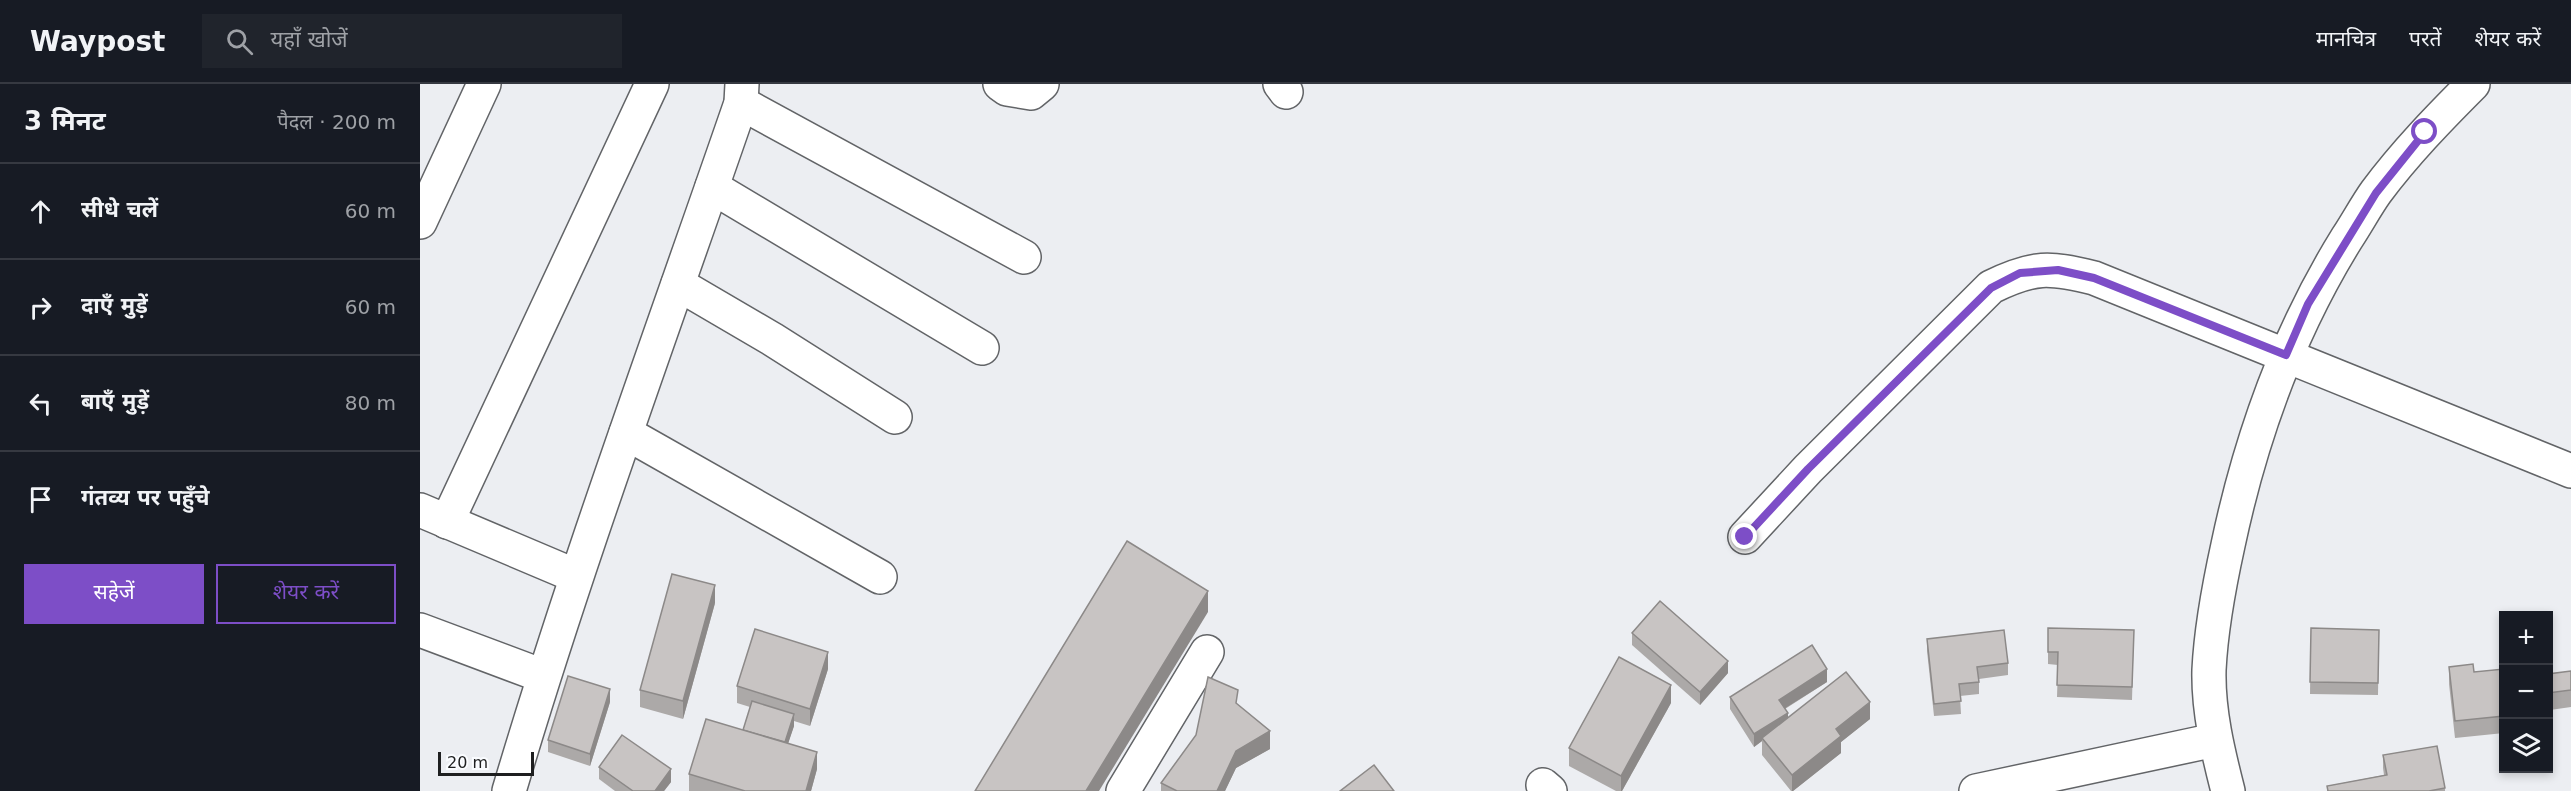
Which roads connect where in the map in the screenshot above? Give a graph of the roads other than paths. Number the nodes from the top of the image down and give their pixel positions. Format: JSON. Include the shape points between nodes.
{"nodes":[{"id":1,"x":484,"y":84,"type":"edge"},
{"id":2,"x":652,"y":84,"type":"edge"},
{"id":3,"x":1000,"y":84,"type":"edge"},
{"id":4,"x":1042,"y":84,"type":"edge"},
{"id":5,"x":2473,"y":84,"type":"edge"},
{"id":6,"x":742,"y":93,"type":"edge"},
{"id":7,"x":712,"y":187,"type":"junction"},
{"id":8,"x":420,"y":222,"type":"edge"},
{"id":9,"x":1024,"y":257,"type":"dead end"},
{"id":10,"x":678,"y":284,"type":"junction"},
{"id":11,"x":982,"y":348,"type":"dead end"},
{"id":12,"x":2286,"y":355,"type":"junction"},
{"id":13,"x":896,"y":417,"type":"dead end"},
{"id":14,"x":626,"y":434,"type":"junction"},
{"id":15,"x":2571,"y":471,"type":"edge"},
{"id":16,"x":434,"y":516,"type":"edge"},
{"id":17,"x":1745,"y":537,"type":"dead end"},
{"id":18,"x":576,"y":576,"type":"junction"},
{"id":19,"x":880,"y":577,"type":"dead end"},
{"id":20,"x":420,"y":630,"type":"edge"},
{"id":21,"x":1207,"y":652,"type":"dead end"},
{"id":22,"x":543,"y":676,"type":"junction"},
{"id":23,"x":2215,"y":740,"type":"junction"},
{"id":24,"x":509,"y":791,"type":"edge"},
{"id":25,"x":1123,"y":791,"type":"edge"},
{"id":26,"x":1976,"y":791,"type":"edge"},
{"id":27,"x":2228,"y":791,"type":"edge"}],
"edges":[{"from":1,"to":8,"type":"street"},
{"from":2,"to":16,"type":"street"},
{"from":3,"to":4,"type":"street","via":[[1031,93]]},
{"from":5,"to":12,"type":"street","via":[[2425,132],[2376,193],[2308,304]]},
{"from":6,"to":7,"type":"street"},
{"from":6,"to":9,"type":"street"},
{"from":7,"to":10,"type":"street"},
{"from":7,"to":11,"type":"street"},
{"from":10,"to":13,"type":"street"},
{"from":10,"to":14,"type":"street"},
{"from":12,"to":15,"type":"street"},
{"from":12,"to":17,"type":"street","via":[[2094,278],[2058,270],[2020,273],[1991,288]]},
{"from":12,"to":23,"type":"street","via":[[2258,428],[2219,589],[2209,671]]},
{"from":14,"to":18,"type":"street"},
{"from":14,"to":19,"type":"street"},
{"from":16,"to":18,"type":"street"},
{"from":18,"to":22,"type":"street"},
{"from":20,"to":22,"type":"street"},
{"from":21,"to":25,"type":"street"},
{"from":22,"to":24,"type":"street"},
{"from":23,"to":26,"type":"street"},
{"from":23,"to":27,"type":"street"}]}
